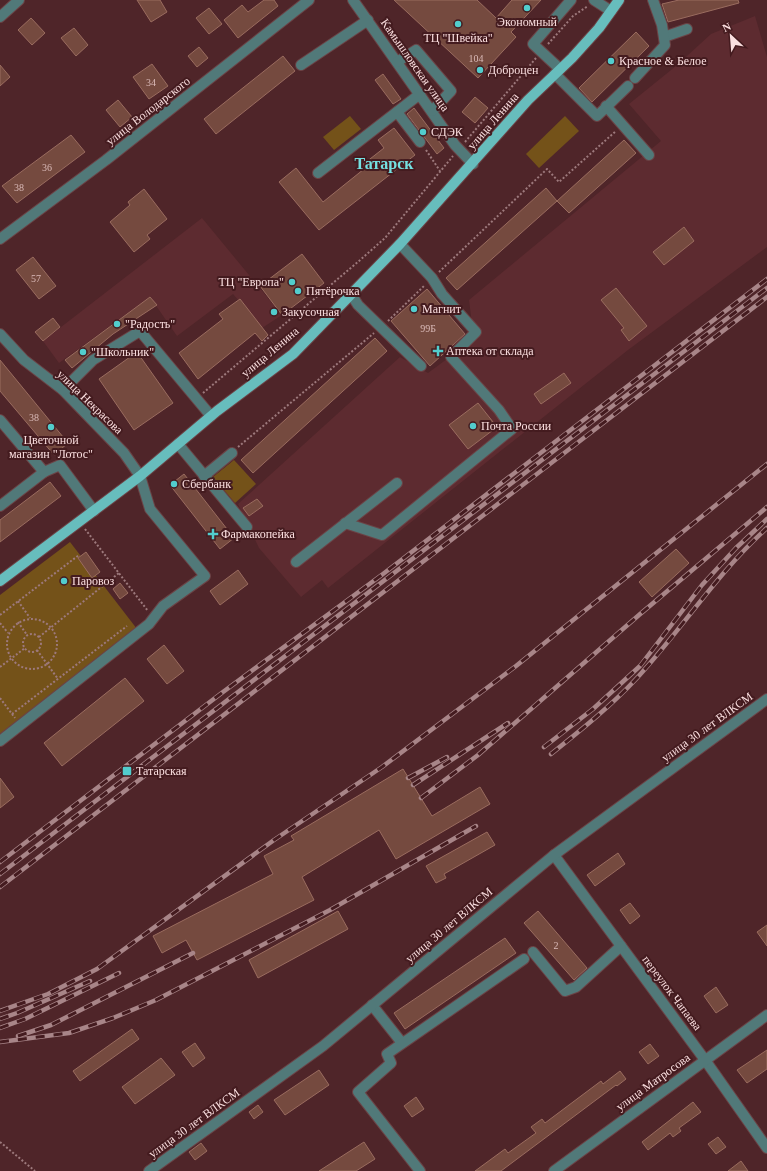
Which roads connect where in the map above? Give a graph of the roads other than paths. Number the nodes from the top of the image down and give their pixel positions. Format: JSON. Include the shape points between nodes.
{"nodes":[{"id":1,"x":19,"y":0,"type":"edge"},
{"id":2,"x":309,"y":0,"type":"edge"},
{"id":3,"x":571,"y":0,"type":"edge"},
{"id":4,"x":594,"y":0,"type":"edge"},
{"id":5,"x":653,"y":0,"type":"edge"},
{"id":6,"x":356,"y":1,"type":"edge"},
{"id":7,"x":618,"y":4,"type":"edge"},
{"id":8,"x":0,"y":17,"type":"edge"},
{"id":9,"x":368,"y":20,"type":"junction"},
{"id":10,"x":688,"y":29,"type":"dead end"},
{"id":11,"x":664,"y":37,"type":"junction"},
{"id":12,"x":397,"y":62,"type":"junction"},
{"id":13,"x":301,"y":65,"type":"dead end"},
{"id":14,"x":557,"y":72,"type":"junction"},
{"id":15,"x":420,"y":94,"type":"junction"},
{"id":16,"x":606,"y":106,"type":"junction"},
{"id":17,"x":432,"y":111,"type":"junction"},
{"id":18,"x":397,"y":112,"type":"junction"},
{"id":19,"x":420,"y":142,"type":"road end"},
{"id":20,"x":649,"y":155,"type":"dead end"},
{"id":21,"x":473,"y":164,"type":"junction"},
{"id":22,"x":318,"y":173,"type":"dead end"},
{"id":23,"x":0,"y":239,"type":"edge"},
{"id":24,"x":400,"y":244,"type":"junction"},
{"id":25,"x":351,"y":294,"type":"junction"},
{"id":26,"x":0,"y":334,"type":"edge"},
{"id":27,"x":421,"y":366,"type":"dead end"},
{"id":28,"x":63,"y":390,"type":"junction"},
{"id":29,"x":211,"y":416,"type":"junction"},
{"id":30,"x":0,"y":420,"type":"edge"},
{"id":31,"x":178,"y":444,"type":"junction"},
{"id":32,"x":232,"y":453,"type":"dead end"},
{"id":33,"x":44,"y":472,"type":"junction"},
{"id":34,"x":140,"y":476,"type":"junction"},
{"id":35,"x":204,"y":476,"type":"junction"},
{"id":36,"x":397,"y":483,"type":"dead end"},
{"id":37,"x":0,"y":506,"type":"edge"},
{"id":38,"x":94,"y":511,"type":"junction"},
{"id":39,"x":345,"y":523,"type":"junction"},
{"id":40,"x":247,"y":527,"type":"dead end"},
{"id":41,"x":296,"y":562,"type":"dead end"},
{"id":42,"x":0,"y":581,"type":"edge"},
{"id":43,"x":767,"y":699,"type":"edge"},
{"id":44,"x":0,"y":740,"type":"edge"},
{"id":45,"x":554,"y":855,"type":"junction"},
{"id":46,"x":621,"y":946,"type":"junction"},
{"id":47,"x":533,"y":952,"type":"dead end"},
{"id":48,"x":524,"y":959,"type":"dead end"},
{"id":49,"x":372,"y":1006,"type":"junction"},
{"id":50,"x":767,"y":1015,"type":"edge"},
{"id":51,"x":402,"y":1043,"type":"junction"},
{"id":52,"x":706,"y":1060,"type":"junction"},
{"id":53,"x":767,"y":1148,"type":"edge"},
{"id":54,"x":149,"y":1171,"type":"edge"},
{"id":55,"x":420,"y":1171,"type":"edge"},
{"id":56,"x":554,"y":1171,"type":"edge"}],
"edges":[{"from":1,"to":8,"type":"street"},
{"from":2,"to":23,"type":"street","name":"улица Володарского","via":[[106,160]]},
{"from":3,"to":14,"type":"street","via":[[533,44]]},
{"from":4,"to":7,"type":"street"},
{"from":5,"to":11,"type":"street"},
{"from":6,"to":9,"type":"street","name":"Камышловская улица"},
{"from":7,"to":14,"type":"main road","name":"улица Ленина"},
{"from":9,"to":12,"type":"street","name":"Камышловская улица"},
{"from":9,"to":13,"type":"street"},
{"from":10,"to":11,"type":"street"},
{"from":11,"to":16,"type":"street","via":[[665,45]]},
{"from":12,"to":15,"type":"street","name":"Камышловская улица"},
{"from":12,"to":17,"type":"street","via":[[416,50],[451,91]]},
{"from":14,"to":16,"type":"street","via":[[597,116]]},
{"from":14,"to":21,"type":"main road","name":"улица Ленина","via":[[528,100]]},
{"from":15,"to":17,"type":"street","name":"Камышловская улица"},
{"from":15,"to":18,"type":"street"},
{"from":16,"to":20,"type":"street"},
{"from":17,"to":21,"type":"street","name":"Камышловская улица"},
{"from":18,"to":19,"type":"street"},
{"from":18,"to":22,"type":"street"},
{"from":21,"to":24,"type":"main road","name":"улица Ленина"},
{"from":24,"to":25,"type":"main road","name":"улица Ленина"},
{"from":24,"to":39,"type":"street","via":[[476,332],[451,357],[499,410],[512,429],[382,535]]},
{"from":25,"to":27,"type":"street","via":[[358,305]]},
{"from":25,"to":29,"type":"main road","name":"улица Ленина","via":[[293,354]]},
{"from":26,"to":28,"type":"street","name":"улица Некрасова","via":[[24,360]]},
{"from":28,"to":29,"type":"street","via":[[93,360],[140,331]]},
{"from":28,"to":34,"type":"street","name":"улица Некрасова","via":[[124,453]]},
{"from":29,"to":31,"type":"main road","name":"улица Ленина"},
{"from":30,"to":33,"type":"street"},
{"from":31,"to":34,"type":"main road","name":"улица Ленина"},
{"from":31,"to":35,"type":"street"},
{"from":32,"to":35,"type":"street"},
{"from":33,"to":37,"type":"street"},
{"from":33,"to":38,"type":"street","via":[[60,466]]},
{"from":34,"to":38,"type":"main road","name":"улица Ленина"},
{"from":34,"to":44,"type":"street","name":"улица Некрасова","via":[[150,509],[205,576],[164,606],[149,624]]},
{"from":35,"to":40,"type":"street"},
{"from":36,"to":39,"type":"street"},
{"from":38,"to":42,"type":"main road","name":"улица Ленина"},
{"from":39,"to":41,"type":"street"},
{"from":43,"to":45,"type":"street","name":"улица 30 лет ВЛКСМ"},
{"from":45,"to":46,"type":"street","name":"переулок Чапаева"},
{"from":45,"to":49,"type":"street","name":"улица 30 лет ВЛКСМ"},
{"from":46,"to":47,"type":"street","via":[[576,987],[566,992]]},
{"from":46,"to":52,"type":"street","name":"переулок Чапаева"},
{"from":48,"to":51,"type":"street"},
{"from":49,"to":51,"type":"street"},
{"from":49,"to":54,"type":"street","name":"улица 30 лет ВЛКСМ","via":[[323,1046]]},
{"from":50,"to":52,"type":"street","name":"улица Матросова"},
{"from":51,"to":55,"type":"street","via":[[387,1054],[391,1063],[358,1092]]},
{"from":52,"to":53,"type":"street","name":"переулок Чапаева"},
{"from":52,"to":56,"type":"street","name":"улица Матросова"}]}
